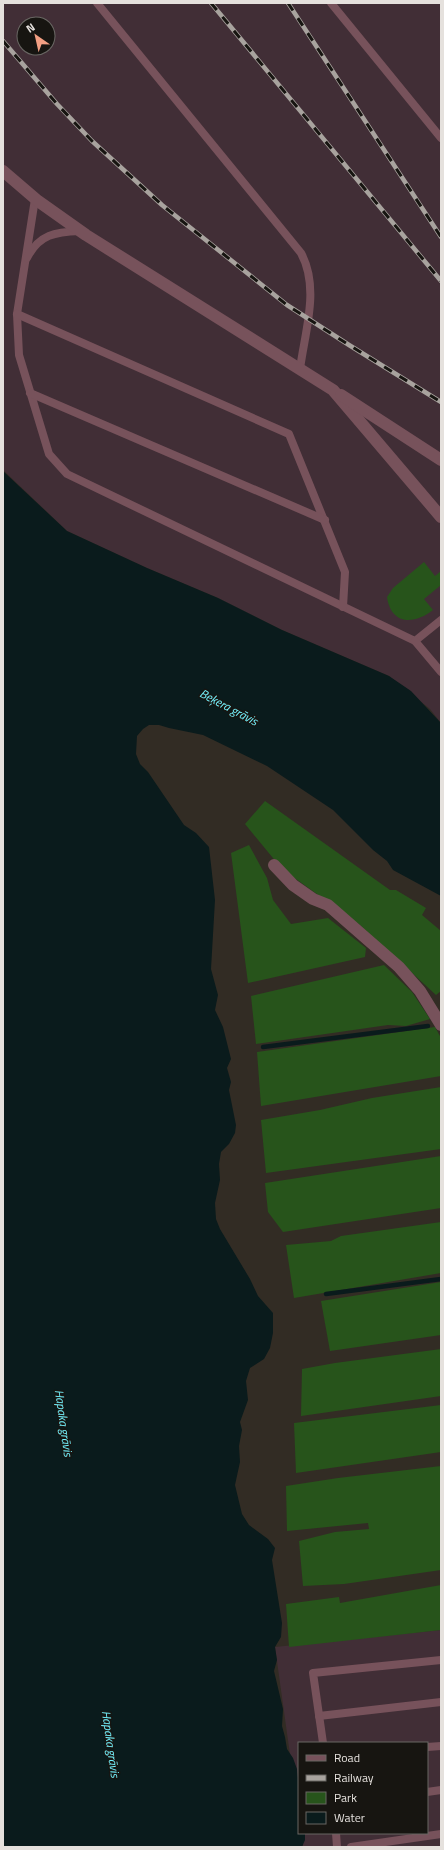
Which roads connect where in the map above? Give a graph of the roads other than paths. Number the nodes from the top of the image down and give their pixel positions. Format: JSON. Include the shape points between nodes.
{"nodes":[{"id":1,"x":97,"y":3,"type":"edge"},
{"id":2,"x":331,"y":3,"type":"edge"},
{"id":3,"x":441,"y":138,"type":"edge"},
{"id":4,"x":3,"y":171,"type":"edge"},
{"id":5,"x":35,"y":199,"type":"junction"},
{"id":6,"x":80,"y":231,"type":"junction"},
{"id":7,"x":25,"y":262,"type":"junction"},
{"id":8,"x":17,"y":314,"type":"junction"},
{"id":9,"x":300,"y":369,"type":"junction"},
{"id":10,"x":332,"y":390,"type":"junction"},
{"id":11,"x":30,"y":393,"type":"junction"},
{"id":12,"x":441,"y":460,"type":"edge"},
{"id":13,"x":441,"y":517,"type":"edge"},
{"id":14,"x":324,"y":520,"type":"junction"},
{"id":15,"x":343,"y":607,"type":"junction"},
{"id":16,"x":441,"y":620,"type":"edge"},
{"id":17,"x":415,"y":641,"type":"junction"},
{"id":18,"x":441,"y":672,"type":"edge"},
{"id":19,"x":274,"y":865,"type":"dead end"},
{"id":20,"x":441,"y":1025,"type":"edge"},
{"id":21,"x":441,"y":1660,"type":"edge"},
{"id":22,"x":441,"y":1702,"type":"edge"},
{"id":23,"x":319,"y":1716,"type":"junction"},
{"id":24,"x":323,"y":1742,"type":"edge"},
{"id":25,"x":441,"y":1746,"type":"edge"},
{"id":26,"x":428,"y":1747,"type":"edge"},
{"id":27,"x":441,"y":1790,"type":"edge"},
{"id":28,"x":428,"y":1792,"type":"edge"},
{"id":29,"x":336,"y":1834,"type":"edge"},
{"id":30,"x":441,"y":1834,"type":"edge"},
{"id":31,"x":337,"y":1847,"type":"edge"},
{"id":32,"x":350,"y":1847,"type":"edge"}],
"edges":[{"from":1,"to":9,"type":"lane","via":[[301,253],[310,273],[311,291]]},
{"from":2,"to":3,"type":"lane"},
{"from":4,"to":5,"type":"street"},
{"from":5,"to":6,"type":"street"},
{"from":5,"to":7,"type":"lane"},
{"from":6,"to":7,"type":"lane","via":[[62,231],[48,236],[36,244]]},
{"from":6,"to":9,"type":"street"},
{"from":7,"to":8,"type":"lane"},
{"from":8,"to":11,"type":"lane","via":[[19,355]]},
{"from":8,"to":14,"type":"lane","via":[[289,434]]},
{"from":9,"to":10,"type":"street"},
{"from":10,"to":12,"type":"street"},
{"from":10,"to":13,"type":"street"},
{"from":11,"to":14,"type":"lane"},
{"from":11,"to":15,"type":"lane","via":[[49,454],[67,474]]},
{"from":14,"to":15,"type":"lane","via":[[346,572]]},
{"from":15,"to":17,"type":"lane"},
{"from":16,"to":17,"type":"lane"},
{"from":17,"to":18,"type":"lane"},
{"from":19,"to":20,"type":"street","via":[[293,885],[328,905],[399,967],[420,991]]},
{"from":21,"to":23,"type":"lane","via":[[313,1673]]},
{"from":22,"to":23,"type":"lane"},
{"from":23,"to":24,"type":"lane"},
{"from":25,"to":26,"type":"lane"},
{"from":27,"to":28,"type":"lane"},
{"from":29,"to":31,"type":"lane"},
{"from":30,"to":32,"type":"lane"}]}
